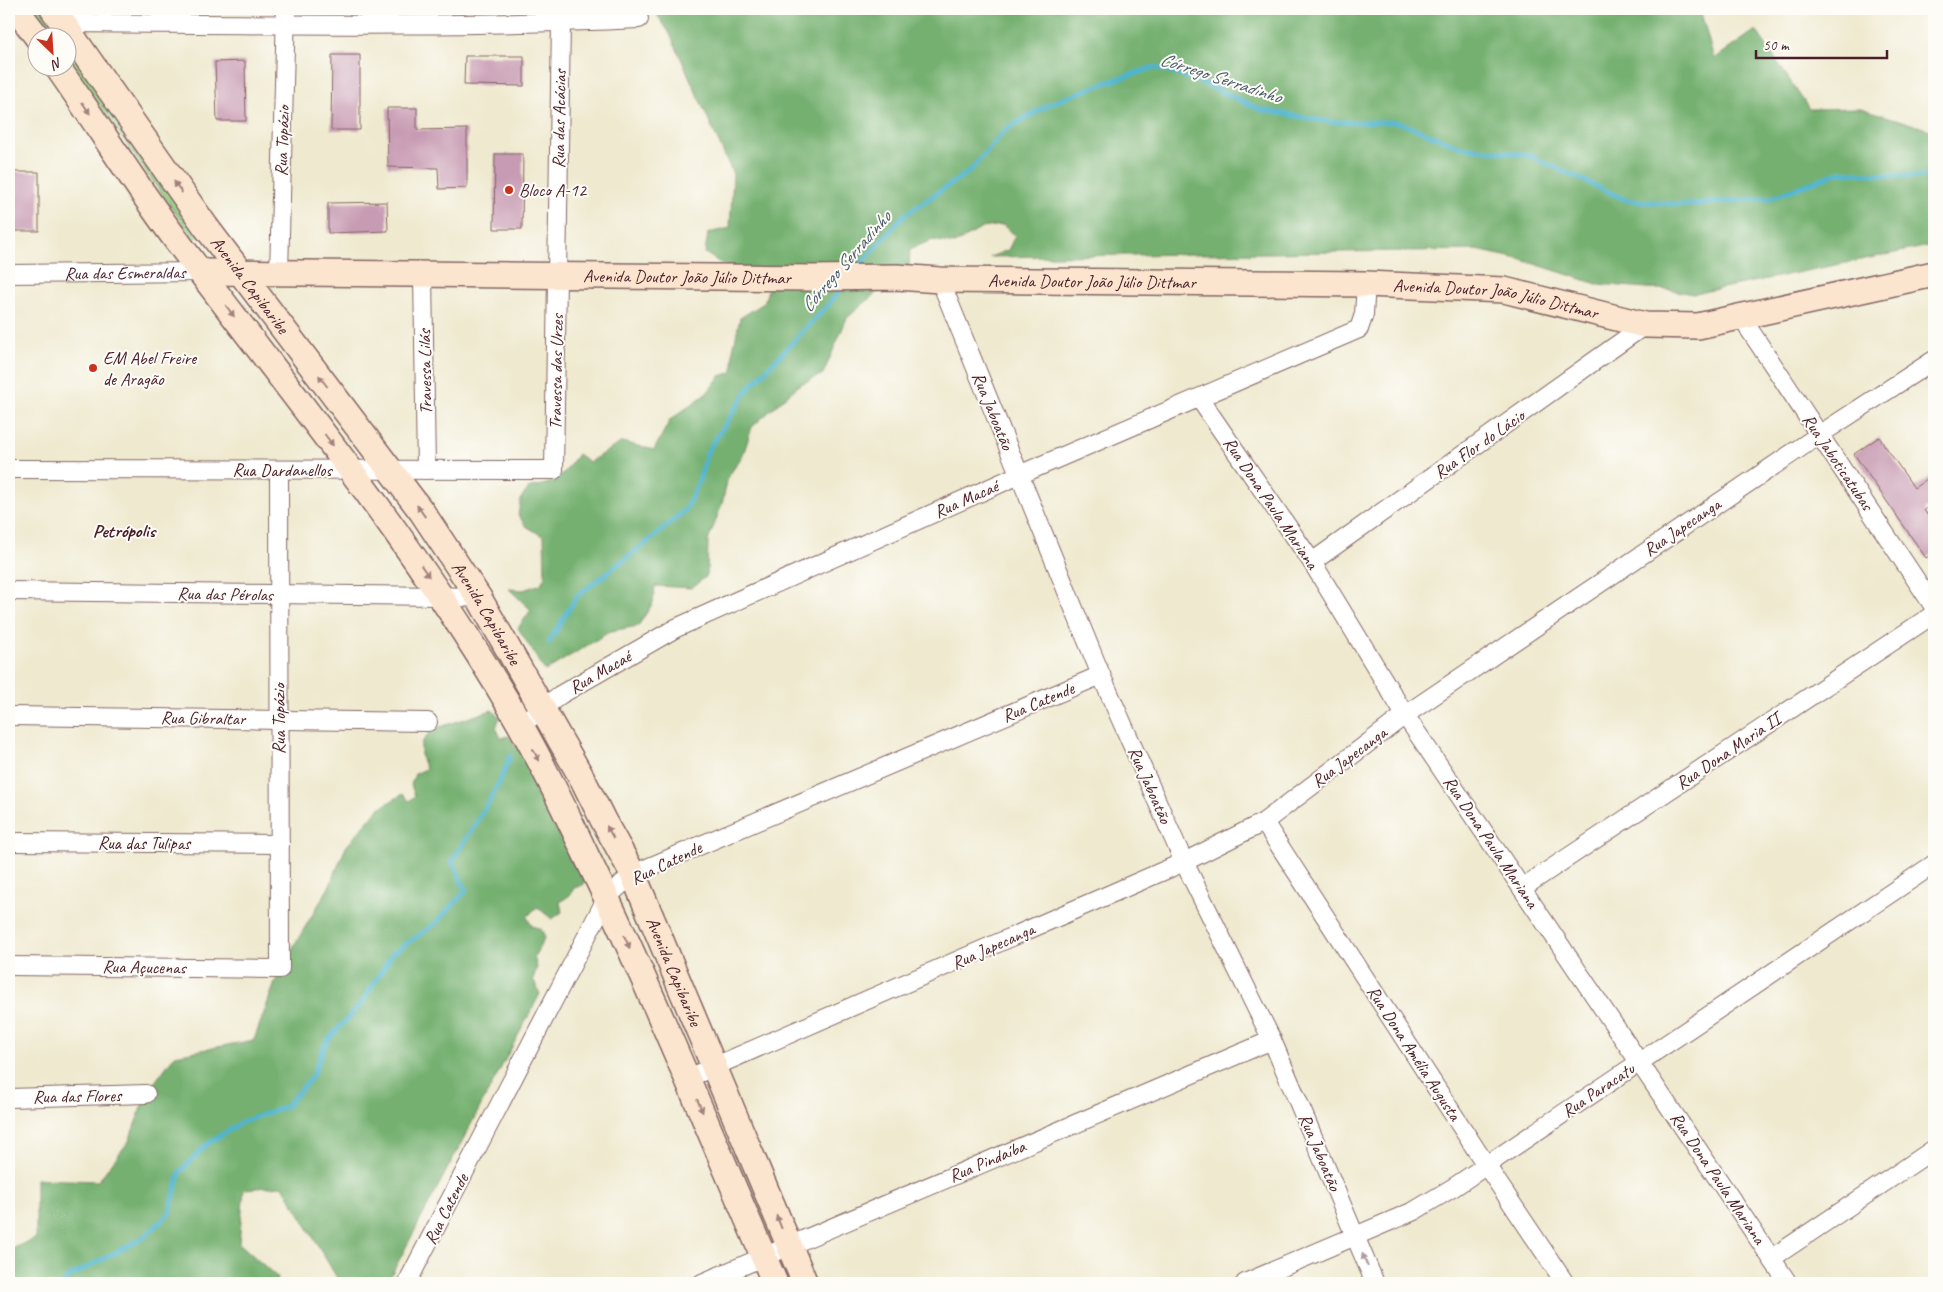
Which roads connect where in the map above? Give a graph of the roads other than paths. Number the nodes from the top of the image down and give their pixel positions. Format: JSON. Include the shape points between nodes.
{"nodes":[{"id":1,"x":16,"y":9,"type":"edge"},
{"id":2,"x":635,"y":14,"type":"edge"},
{"id":3,"x":58,"y":16,"type":"edge"},
{"id":4,"x":286,"y":17,"type":"edge"},
{"id":5,"x":561,"y":22,"type":"junction"},
{"id":6,"x":30,"y":28,"type":"edge"},
{"id":7,"x":65,"y":78,"type":"edge"},
{"id":8,"x":201,"y":272,"type":"junction"},
{"id":9,"x":279,"y":272,"type":"junction"},
{"id":10,"x":241,"y":273,"type":"junction"},
{"id":11,"x":9,"y":274,"type":"edge"},
{"id":12,"x":423,"y":274,"type":"junction"},
{"id":13,"x":1934,"y":274,"type":"edge"},
{"id":14,"x":557,"y":275,"type":"junction"},
{"id":15,"x":940,"y":280,"type":"junction"},
{"id":16,"x":1366,"y":284,"type":"junction"},
{"id":17,"x":1741,"y":317,"type":"junction"},
{"id":18,"x":1645,"y":325,"type":"junction"},
{"id":19,"x":1934,"y":360,"type":"edge"},
{"id":20,"x":1199,"y":398,"type":"junction"},
{"id":21,"x":1820,"y":435,"type":"junction"},
{"id":22,"x":9,"y":469,"type":"edge"},
{"id":23,"x":279,"y":470,"type":"junction"},
{"id":24,"x":351,"y":470,"type":"junction"},
{"id":25,"x":391,"y":470,"type":"junction"},
{"id":26,"x":426,"y":470,"type":"junction"},
{"id":27,"x":554,"y":470,"type":"joint"},
{"id":28,"x":1019,"y":475,"type":"junction"},
{"id":29,"x":1312,"y":562,"type":"junction"},
{"id":30,"x":9,"y":591,"type":"edge"},
{"id":31,"x":279,"y":595,"type":"junction"},
{"id":32,"x":442,"y":596,"type":"junction"},
{"id":33,"x":479,"y":598,"type":"junction"},
{"id":34,"x":1934,"y":606,"type":"edge"},
{"id":35,"x":1934,"y":614,"type":"edge"},
{"id":36,"x":1101,"y":675,"type":"junction"},
{"id":37,"x":542,"y":709,"type":"junction"},
{"id":38,"x":1405,"y":715,"type":"junction"},
{"id":39,"x":9,"y":716,"type":"edge"},
{"id":40,"x":280,"y":720,"type":"junction"},
{"id":41,"x":428,"y":722,"type":"dead end"},
{"id":42,"x":521,"y":725,"type":"junction"},
{"id":43,"x":1264,"y":822,"type":"junction"},
{"id":44,"x":9,"y":842,"type":"edge"},
{"id":45,"x":280,"y":844,"type":"junction"},
{"id":46,"x":1184,"y":862,"type":"junction"},
{"id":47,"x":1934,"y":864,"type":"edge"},
{"id":48,"x":634,"y":874,"type":"junction"},
{"id":49,"x":1522,"y":888,"type":"junction"},
{"id":50,"x":607,"y":897,"type":"junction"},
{"id":51,"x":9,"y":966,"type":"edge"},
{"id":52,"x":280,"y":968,"type":"joint"},
{"id":53,"x":1272,"y":1040,"type":"junction"},
{"id":54,"x":1640,"y":1062,"type":"junction"},
{"id":55,"x":715,"y":1067,"type":"junction"},
{"id":56,"x":688,"y":1078,"type":"junction"},
{"id":57,"x":146,"y":1094,"type":"dead end"},
{"id":58,"x":9,"y":1098,"type":"edge"},
{"id":59,"x":1934,"y":1149,"type":"edge"},
{"id":60,"x":1486,"y":1165,"type":"junction"},
{"id":61,"x":1355,"y":1236,"type":"junction"},
{"id":62,"x":789,"y":1246,"type":"junction"},
{"id":63,"x":763,"y":1257,"type":"junction"},
{"id":64,"x":1772,"y":1258,"type":"junction"},
{"id":65,"x":407,"y":1283,"type":"edge"},
{"id":66,"x":702,"y":1283,"type":"edge"},
{"id":67,"x":775,"y":1283,"type":"edge"},
{"id":68,"x":805,"y":1283,"type":"edge"},
{"id":69,"x":1245,"y":1283,"type":"edge"},
{"id":70,"x":1375,"y":1283,"type":"edge"},
{"id":71,"x":1565,"y":1283,"type":"edge"},
{"id":72,"x":1788,"y":1283,"type":"edge"}],
"edges":[{"from":1,"to":6,"type":"main road"},
{"from":2,"to":5,"type":"street"},
{"from":3,"to":4,"type":"street"},
{"from":10,"to":3,"type":"main road","name":"Avenida Capibaribe","one_way":true},
{"from":4,"to":5,"type":"street"},
{"from":4,"to":9,"type":"street","name":"Rua Topázio"},
{"from":5,"to":14,"type":"street","name":"Rua das Acácias"},
{"from":7,"to":8,"type":"main road","name":"Avenida Capibaribe","one_way":true},
{"from":8,"to":10,"type":"main road","name":"Rua das Esmeraldas"},
{"from":8,"to":11,"type":"street","name":"Rua das Esmeraldas"},
{"from":8,"to":24,"type":"main road","name":"Avenida Capibaribe","one_way":true},
{"from":9,"to":10,"type":"main road","name":"Avenida Doutor João Júlio Dittmar"},
{"from":9,"to":12,"type":"main road","name":"Avenida Doutor João Júlio Dittmar"},
{"from":25,"to":10,"type":"main road","name":"Avenida Capibaribe","one_way":true},
{"from":12,"to":14,"type":"main road","name":"Avenida Doutor João Júlio Dittmar"},
{"from":12,"to":26,"type":"street","name":"Travessa Lilás"},
{"from":13,"to":17,"type":"main road","name":"Avenida Doutor João Júlio Dittmar"},
{"from":14,"to":15,"type":"main road","name":"Avenida Doutor João Júlio Dittmar"},
{"from":14,"to":27,"type":"street","name":"Travessa das Urzes"},
{"from":15,"to":16,"type":"main road","name":"Avenida Doutor João Júlio Dittmar"},
{"from":15,"to":28,"type":"street","name":"Rua Jaboatão"},
{"from":16,"to":18,"type":"main road","name":"Avenida Doutor João Júlio Dittmar","via":[[1504,290]]},
{"from":16,"to":20,"type":"street","name":"Rua Macaé","via":[[1364,314],[1359,329]]},
{"from":17,"to":18,"type":"main road","name":"Avenida Doutor João Júlio Dittmar","via":[[1698,326]]},
{"from":17,"to":21,"type":"street","name":"Rua Jaboticatubas"},
{"from":18,"to":29,"type":"street","name":"Rua Flor do Lácio"},
{"from":19,"to":21,"type":"street","name":"Rua Japecanga"},
{"from":20,"to":28,"type":"street","name":"Rua Macaé"},
{"from":20,"to":29,"type":"street","name":"Rua Dona Paula Mariana"},
{"from":21,"to":34,"type":"street","name":"Rua Jaboticatubas"},
{"from":21,"to":38,"type":"street","name":"Rua Japecanga"},
{"from":22,"to":23,"type":"street","name":"Rua Dardanellos"},
{"from":23,"to":24,"type":"street","name":"Rua Dardanellos"},
{"from":23,"to":31,"type":"street","name":"Rua Topázio"},
{"from":24,"to":25,"type":"street","name":"Rua Dardanellos"},
{"from":24,"to":32,"type":"main road","name":"Avenida Capibaribe","one_way":true},
{"from":25,"to":26,"type":"street","name":"Rua Dardanellos"},
{"from":33,"to":25,"type":"main road","name":"Avenida Capibaribe","one_way":true},
{"from":26,"to":27,"type":"street","name":"Rua Dardanellos"},
{"from":28,"to":36,"type":"street","name":"Rua Jaboatão"},
{"from":28,"to":37,"type":"street","name":"Rua Macaé","via":[[676,628],[560,695]]},
{"from":29,"to":38,"type":"street","name":"Rua Dona Paula Mariana"},
{"from":30,"to":31,"type":"street","name":"Rua das Pérolas"},
{"from":31,"to":32,"type":"street","name":"Rua das Pérolas"},
{"from":31,"to":40,"type":"street","name":"Rua Topázio"},
{"from":32,"to":33,"type":"street","name":"Rua das Pérolas"},
{"from":32,"to":42,"type":"main road","name":"Avenida Capibaribe"},
{"from":33,"to":37,"type":"main road","name":"Avenida Capibaribe"},
{"from":35,"to":49,"type":"street","name":"Rua Dona Maria II"},
{"from":36,"to":46,"type":"street","name":"Rua Jaboatão"},
{"from":36,"to":48,"type":"street","name":"Rua Catende"},
{"from":37,"to":42,"type":"street","name":"Rua Macaé"},
{"from":48,"to":37,"type":"main road","name":"Avenida Capibaribe","one_way":true},
{"from":38,"to":43,"type":"street","name":"Rua Japecanga"},
{"from":38,"to":49,"type":"street","name":"Rua Dona Paula Mariana"},
{"from":39,"to":40,"type":"street","name":"Rua Gibraltar"},
{"from":40,"to":41,"type":"street","name":"Rua Gibraltar"},
{"from":40,"to":45,"type":"street","name":"Rua Topázio"},
{"from":42,"to":50,"type":"main road","name":"Avenida Capibaribe","one_way":true},
{"from":43,"to":46,"type":"street","name":"Rua Japecanga"},
{"from":43,"to":60,"type":"street","name":"Rua Dona Amélia Augusta"},
{"from":44,"to":45,"type":"street","name":"Rua das Tulipas"},
{"from":45,"to":52,"type":"street","name":"Rua Topázio"},
{"from":46,"to":53,"type":"street","name":"Rua Jaboatão"},
{"from":46,"to":55,"type":"street","name":"Rua Japecanga"},
{"from":47,"to":54,"type":"street","name":"Rua Paracatu"},
{"from":48,"to":50,"type":"street","name":"Rua Catende"},
{"from":48,"to":55,"type":"main road","name":"Avenida Capibaribe"},
{"from":49,"to":54,"type":"street","name":"Rua Dona Paula Mariana"},
{"from":50,"to":56,"type":"main road","name":"Avenida Capibaribe","one_way":true},
{"from":50,"to":65,"type":"street","name":"Rua Catende"},
{"from":51,"to":52,"type":"street","name":"Rua Açucenas"},
{"from":53,"to":61,"type":"street","name":"Rua Jaboatão"},
{"from":53,"to":62,"type":"street","name":"Rua Pindaíba"},
{"from":54,"to":60,"type":"street","name":"Rua Paracatu"},
{"from":54,"to":64,"type":"street","name":"Rua Dona Paula Mariana"},
{"from":55,"to":56,"type":"street","name":"Rua Japecanga"},
{"from":62,"to":55,"type":"main road","name":"Avenida Capibaribe","one_way":true},
{"from":56,"to":63,"type":"main road","name":"Avenida Capibaribe","one_way":true},
{"from":57,"to":58,"type":"street","name":"Rua das Flores"},
{"from":59,"to":64,"type":"street"},
{"from":60,"to":61,"type":"street","name":"Rua Paracatu","via":[[1414,1210]]},
{"from":60,"to":71,"type":"street","name":"Rua Dona Amélia Augusta"},
{"from":61,"to":69,"type":"street","name":"Rua Paracatu"},
{"from":70,"to":61,"type":"street","name":"Rua Jaboatão","one_way":true},
{"from":62,"to":63,"type":"street","name":"Rua Pindaíba"},
{"from":62,"to":68,"type":"main road","name":"Avenida Capibaribe"},
{"from":63,"to":66,"type":"street","name":"Rua Pindaíba"},
{"from":63,"to":67,"type":"main road","name":"Avenida Capibaribe"},
{"from":64,"to":72,"type":"street","name":"Rua Dona Paula Mariana"}]}
